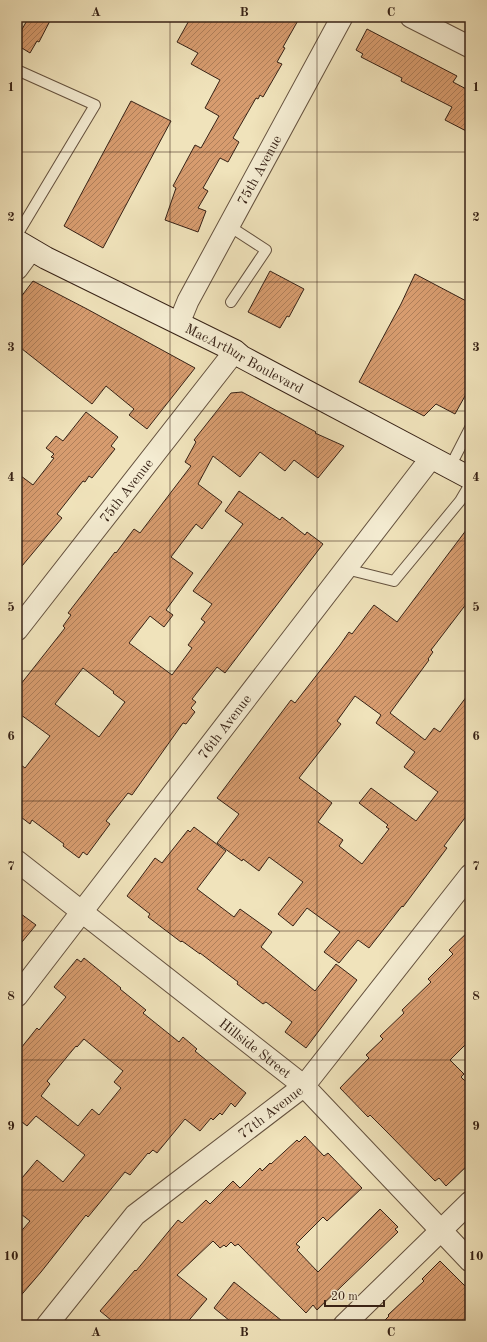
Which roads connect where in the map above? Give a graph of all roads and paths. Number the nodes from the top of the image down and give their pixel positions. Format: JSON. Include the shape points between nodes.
{"nodes":[{"id":1,"x":342,"y":17,"type":"edge"},
{"id":2,"x":411,"y":17,"type":"edge"},
{"id":3,"x":470,"y":47,"type":"edge"},
{"id":4,"x":17,"y":70,"type":"edge"},
{"id":5,"x":229,"y":226,"type":"junction"},
{"id":6,"x":22,"y":242,"type":"edge"},
{"id":7,"x":17,"y":269,"type":"edge"},
{"id":8,"x":231,"y":302,"type":"dead end"},
{"id":9,"x":179,"y":323,"type":"junction"},
{"id":10,"x":235,"y":351,"type":"junction"},
{"id":11,"x":470,"y":428,"type":"edge"},
{"id":12,"x":440,"y":463,"type":"junction"},
{"id":13,"x":470,"y":478,"type":"edge"},
{"id":14,"x":470,"y":484,"type":"edge"},
{"id":15,"x":346,"y":569,"type":"junction"},
{"id":16,"x":17,"y":630,"type":"edge"},
{"id":17,"x":17,"y":861,"type":"edge"},
{"id":18,"x":470,"y":875,"type":"edge"},
{"id":19,"x":82,"y":912,"type":"junction"},
{"id":20,"x":17,"y":996,"type":"edge"},
{"id":21,"x":304,"y":1086,"type":"junction"},
{"id":22,"x":470,"y":1202,"type":"edge"},
{"id":23,"x":440,"y":1230,"type":"junction"},
{"id":24,"x":470,"y":1261,"type":"edge"},
{"id":25,"x":47,"y":1325,"type":"edge"},
{"id":26,"x":344,"y":1325,"type":"edge"}],
"edges":[{"from":1,"to":5,"type":"street","name":"75th Avenue"},
{"from":2,"to":3,"type":"street"},
{"from":4,"to":6,"type":"lane","via":[[95,105],[29,218]]},
{"from":5,"to":8,"type":"lane","via":[[266,250]]},
{"from":5,"to":9,"type":"street","name":"75th Avenue","via":[[188,301]]},
{"from":6,"to":7,"type":"street"},
{"from":6,"to":9,"type":"main road","name":"MacArthur Boulevard"},
{"from":9,"to":10,"type":"main road","name":"MacArthur Boulevard"},
{"from":10,"to":12,"type":"main road","name":"MacArthur Boulevard"},
{"from":10,"to":16,"type":"street","name":"75th Avenue"},
{"from":11,"to":12,"type":"lane"},
{"from":12,"to":13,"type":"main road","name":"MacArthur Boulevard"},
{"from":12,"to":15,"type":"street","name":"76th Avenue"},
{"from":14,"to":15,"type":"lane","via":[[460,501],[394,581]]},
{"from":15,"to":19,"type":"street","name":"76th Avenue"},
{"from":17,"to":19,"type":"street","name":"Hillside Street"},
{"from":18,"to":21,"type":"street","name":"77th Avenue"},
{"from":19,"to":20,"type":"street","name":"76th Avenue"},
{"from":19,"to":21,"type":"street","name":"Hillside Street"},
{"from":21,"to":23,"type":"street","name":"Hillside Street"},
{"from":21,"to":25,"type":"street","name":"77th Avenue","via":[[135,1215]]},
{"from":22,"to":23,"type":"street"},
{"from":23,"to":24,"type":"street","name":"Hillside Street"},
{"from":23,"to":26,"type":"street"}]}
